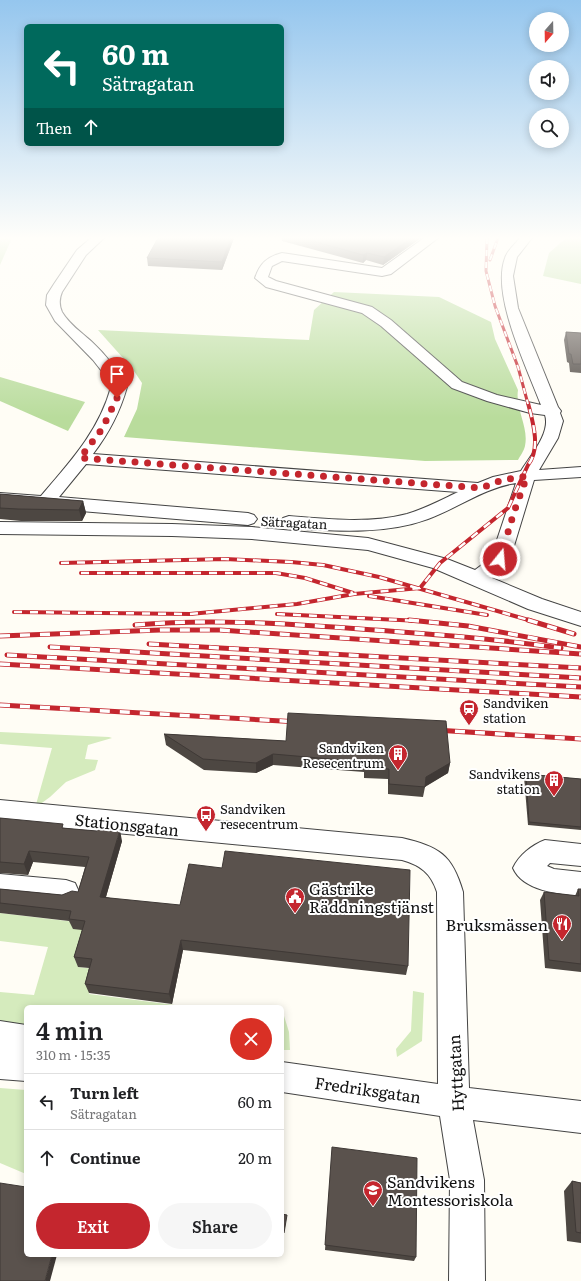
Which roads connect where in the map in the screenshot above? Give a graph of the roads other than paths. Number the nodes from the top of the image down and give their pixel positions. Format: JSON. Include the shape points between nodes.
{"nodes":[{"id":1,"x":53,"y":298,"type":"edge"},
{"id":2,"x":321,"y":298,"type":"edge"},
{"id":3,"x":510,"y":298,"type":"edge"},
{"id":4,"x":552,"y":411,"type":"junction"},
{"id":5,"x":80,"y":458,"type":"junction"},
{"id":6,"x":581,"y":472,"type":"edge"},
{"id":7,"x":527,"y":476,"type":"junction"},
{"id":8,"x":481,"y":488,"type":"junction"},
{"id":9,"x":0,"y":498,"type":"edge"},
{"id":10,"x":45,"y":503,"type":"junction"},
{"id":11,"x":0,"y":528,"type":"edge"},
{"id":12,"x":476,"y":578,"type":"junction"},
{"id":13,"x":581,"y":619,"type":"edge"},
{"id":14,"x":0,"y":811,"type":"edge"},
{"id":15,"x":581,"y":855,"type":"edge"},
{"id":16,"x":440,"y":867,"type":"joint"},
{"id":17,"x":581,"y":884,"type":"edge"},
{"id":18,"x":0,"y":886,"type":"edge"},
{"id":19,"x":66,"y":892,"type":"edge"},
{"id":20,"x":0,"y":1036,"type":"edge"},
{"id":21,"x":24,"y":1040,"type":"edge"},
{"id":22,"x":0,"y":1064,"type":"edge"},
{"id":23,"x":24,"y":1066,"type":"edge"},
{"id":24,"x":284,"y":1077,"type":"edge"},
{"id":25,"x":284,"y":1090,"type":"edge"},
{"id":26,"x":454,"y":1102,"type":"junction"},
{"id":27,"x":581,"y":1117,"type":"edge"},
{"id":28,"x":467,"y":1281,"type":"edge"}],
"edges":[{"from":1,"to":5,"type":"street","via":[[54,311],[61,321],[90,348],[115,377],[119,387],[112,412]]},
{"from":2,"to":4,"type":"street","via":[[366,310],[386,323],[457,385],[492,398]]},
{"from":3,"to":4,"type":"street","via":[[511,308]]},
{"from":4,"to":7,"type":"street","via":[[556,422],[550,438]]},
{"from":5,"to":8,"type":"street"},
{"from":5,"to":10,"type":"street"},
{"from":6,"to":7,"type":"street","name":"Sätragatan"},
{"from":7,"to":8,"type":"street","name":"Sätragatan","via":[[502,480]]},
{"from":7,"to":12,"type":"street","via":[[500,559],[495,566]]},
{"from":8,"to":10,"type":"street","name":"Sätragatan","via":[[424,515],[400,522],[370,524],[336,525],[238,519]]},
{"from":9,"to":10,"type":"street","name":"Sätragatan"},
{"from":11,"to":12,"type":"street","via":[[172,530],[311,538],[368,544],[440,563]]},
{"from":12,"to":13,"type":"street","via":[[534,604]]},
{"from":14,"to":16,"type":"street","name":"Stationsgatan","via":[[402,849],[431,859]]},
{"from":15,"to":17,"type":"street","via":[[546,851],[526,868],[551,881]]},
{"from":16,"to":26,"type":"street","name":"Hyttgatan","via":[[450,892]]},
{"from":18,"to":19,"type":"street"},
{"from":20,"to":21,"type":"street"},
{"from":22,"to":23,"type":"street"},
{"from":24,"to":26,"type":"street","name":"Fredriksgatan"},
{"from":25,"to":26,"type":"street","name":"Fredriksgatan","via":[[397,1101]]},
{"from":26,"to":27,"type":"street","name":"Fredriksgatan"},
{"from":26,"to":28,"type":"street","name":"Hyttgatan","via":[[468,1180]]}]}
